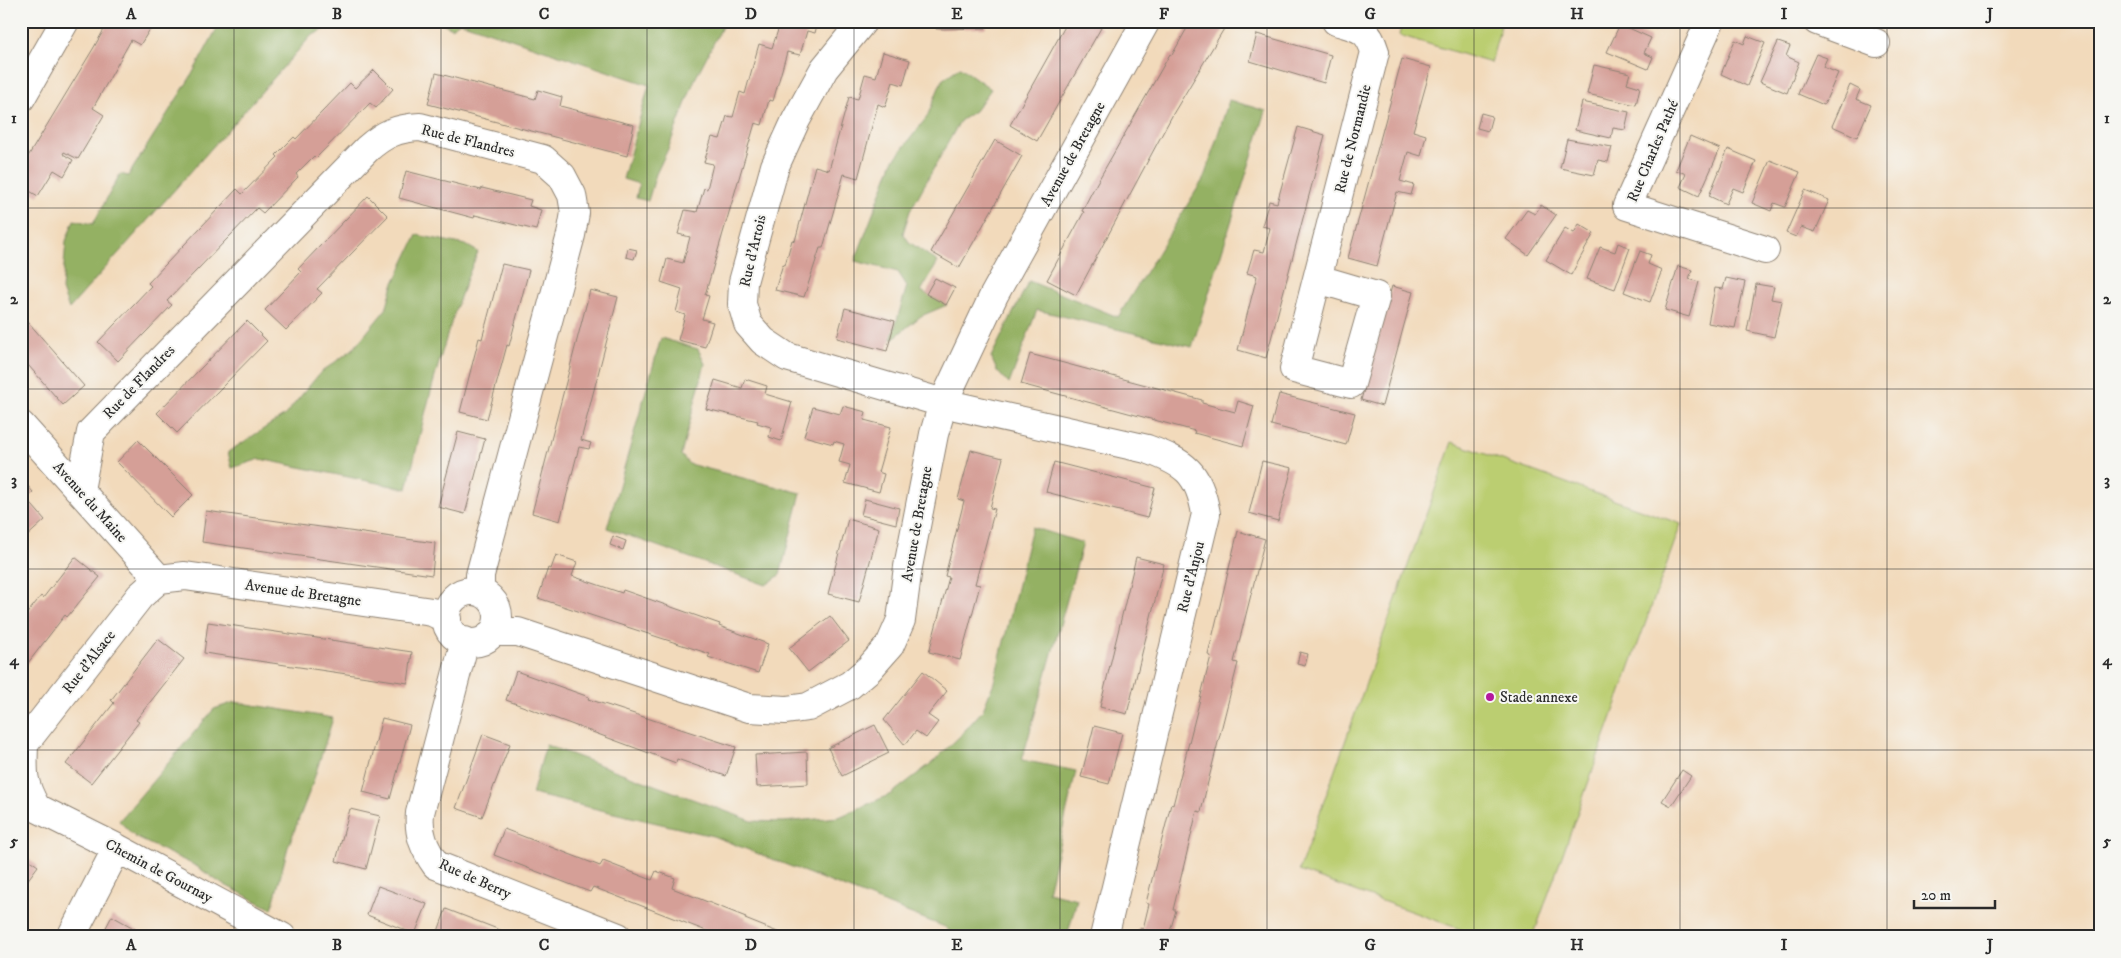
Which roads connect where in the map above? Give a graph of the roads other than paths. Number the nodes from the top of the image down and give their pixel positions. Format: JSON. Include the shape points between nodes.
{"nodes":[{"id":1,"x":65,"y":21,"type":"edge"},
{"id":2,"x":863,"y":21,"type":"edge"},
{"id":3,"x":1146,"y":21,"type":"edge"},
{"id":4,"x":1336,"y":21,"type":"edge"},
{"id":5,"x":1710,"y":21,"type":"edge"},
{"id":6,"x":1817,"y":21,"type":"edge"},
{"id":7,"x":1876,"y":43,"type":"dead end"},
{"id":8,"x":21,"y":98,"type":"edge"},
{"id":9,"x":1765,"y":250,"type":"dead end"},
{"id":10,"x":1318,"y":279,"type":"dead end"},
{"id":11,"x":943,"y":403,"type":"junction"},
{"id":12,"x":21,"y":425,"type":"edge"},
{"id":13,"x":80,"y":490,"type":"junction"},
{"id":14,"x":158,"y":579,"type":"junction"},
{"id":15,"x":480,"y":592,"type":"junction"},
{"id":16,"x":447,"y":619,"type":"junction"},
{"id":17,"x":493,"y":632,"type":"junction"},
{"id":18,"x":465,"y":642,"type":"junction"},
{"id":19,"x":23,"y":747,"type":"edge"},
{"id":20,"x":29,"y":804,"type":"edge"},
{"id":21,"x":117,"y":848,"type":"junction"},
{"id":22,"x":71,"y":937,"type":"edge"},
{"id":23,"x":282,"y":937,"type":"edge"},
{"id":24,"x":618,"y":937,"type":"edge"},
{"id":25,"x":1104,"y":937,"type":"edge"}],
"edges":[{"from":1,"to":8,"type":"street"},
{"from":2,"to":11,"type":"street","name":"Rue d'Artois","via":[[824,69],[775,166],[743,282],[742,304],[748,324],[787,358]]},
{"from":3,"to":11,"type":"street","name":"Avenue de Bretagne","via":[[994,295]]},
{"from":4,"to":10,"type":"street","name":"Rue de Normandie","via":[[1370,36],[1375,52]]},
{"from":5,"to":9,"type":"street","name":"Rue Charles Pathé","via":[[1627,206]]},
{"from":6,"to":7,"type":"street"},
{"from":11,"to":17,"type":"street","name":"Avenue de Bretagne","via":[[908,567],[901,620],[890,645],[869,669],[827,698],[808,707],[786,710],[749,708],[518,632]]},
{"from":11,"to":25,"type":"street","name":"Rue d'Anjou","via":[[1147,448],[1178,461],[1200,487],[1206,514]]},
{"from":12,"to":13,"type":"street","name":"Avenue du Maine"},
{"from":13,"to":14,"type":"street","name":"Avenue du Maine"},
{"from":13,"to":15,"type":"street","name":"Rue de Flandres","via":[[91,432],[222,296],[383,135],[402,128],[430,130],[543,160],[562,176],[572,195],[575,214],[480,575]]},
{"from":14,"to":16,"type":"street","name":"Avenue de Bretagne","via":[[185,576],[432,612]]},
{"from":14,"to":19,"type":"street","name":"Rue d'Alsace","via":[[140,596]]},
{"from":15,"to":16,"type":"street","via":[[472,591],[456,597],[447,611]]},
{"from":15,"to":17,"type":"street","via":[[487,595],[497,608],[497,624]]},
{"from":16,"to":18,"type":"street","via":[[452,633]]},
{"from":17,"to":18,"type":"street","via":[[481,641]]},
{"from":18,"to":24,"type":"street","name":"Rue de Berry","via":[[420,813],[419,826],[424,847],[436,865]]},
{"from":19,"to":20,"type":"street","name":"Chemin de Gournay","via":[[23,773]]},
{"from":20,"to":21,"type":"street","name":"Chemin de Gournay"},
{"from":21,"to":22,"type":"street"},
{"from":21,"to":23,"type":"street","name":"Chemin de Gournay"}]}
